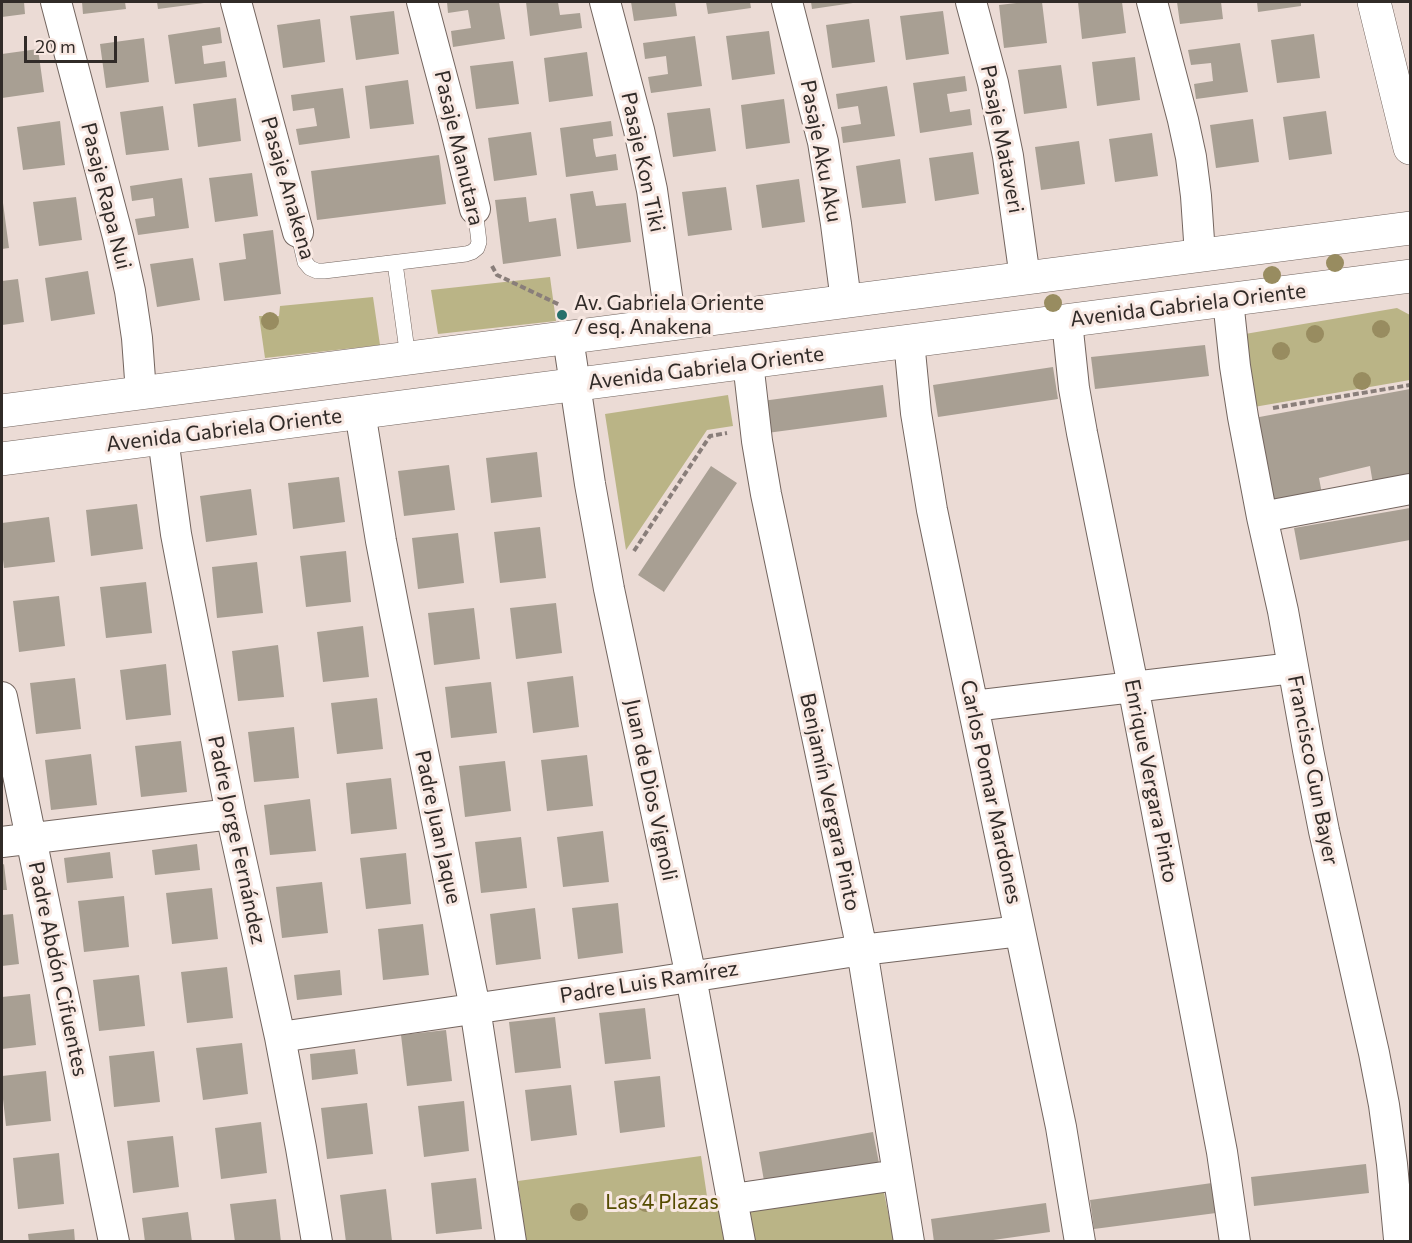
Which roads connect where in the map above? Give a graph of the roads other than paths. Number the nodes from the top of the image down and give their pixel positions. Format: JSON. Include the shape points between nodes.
{"nodes":[{"id":1,"x":56,"y":2,"type":"edge"},
{"id":2,"x":236,"y":2,"type":"edge"},
{"id":3,"x":422,"y":2,"type":"edge"},
{"id":4,"x":605,"y":2,"type":"edge"},
{"id":5,"x":787,"y":2,"type":"edge"},
{"id":6,"x":971,"y":2,"type":"edge"},
{"id":7,"x":1152,"y":2,"type":"edge"},
{"id":8,"x":1374,"y":2,"type":"edge"},
{"id":9,"x":1410,"y":148,"type":"edge"},
{"id":10,"x":475,"y":210,"type":"joint"},
{"id":11,"x":1410,"y":228,"type":"edge"},
{"id":12,"x":298,"y":232,"type":"joint"},
{"id":13,"x":1200,"y":255,"type":"junction"},
{"id":14,"x":394,"y":263,"type":"junction"},
{"id":15,"x":1410,"y":276,"type":"edge"},
{"id":16,"x":1025,"y":278,"type":"junction"},
{"id":17,"x":1228,"y":300,"type":"junction"},
{"id":18,"x":846,"y":302,"type":"junction"},
{"id":19,"x":1067,"y":321,"type":"junction"},
{"id":20,"x":567,"y":323,"type":"junction"},
{"id":21,"x":671,"y":324,"type":"junction"},
{"id":22,"x":909,"y":341,"type":"junction"},
{"id":23,"x":408,"y":358,"type":"junction"},
{"id":24,"x":748,"y":362,"type":"junction"},
{"id":25,"x":575,"y":385,"type":"junction"},
{"id":26,"x":141,"y":393,"type":"junction"},
{"id":27,"x":2,"y":411,"type":"edge"},
{"id":28,"x":360,"y":412,"type":"junction"},
{"id":29,"x":163,"y":438,"type":"junction"},
{"id":30,"x":2,"y":459,"type":"edge"},
{"id":31,"x":1410,"y":489,"type":"edge"},
{"id":32,"x":1262,"y":517,"type":"junction"},
{"id":33,"x":1293,"y":668,"type":"junction"},
{"id":34,"x":1134,"y":686,"type":"junction"},
{"id":35,"x":2,"y":697,"type":"edge"},
{"id":36,"x":973,"y":706,"type":"junction"},
{"id":37,"x":231,"y":814,"type":"junction"},
{"id":38,"x":31,"y":839,"type":"junction"},
{"id":39,"x":2,"y":842,"type":"edge"},
{"id":40,"x":1020,"y":931,"type":"junction"},
{"id":41,"x":861,"y":950,"type":"junction"},
{"id":42,"x":691,"y":977,"type":"junction"},
{"id":43,"x":475,"y":1008,"type":"junction"},
{"id":44,"x":279,"y":1036,"type":"junction"},
{"id":45,"x":897,"y":1175,"type":"junction"},
{"id":46,"x":733,"y":1199,"type":"junction"},
{"id":47,"x":1396,"y":1239,"type":"edge"},
{"id":48,"x":114,"y":1242,"type":"edge"},
{"id":49,"x":317,"y":1242,"type":"edge"},
{"id":50,"x":511,"y":1242,"type":"edge"},
{"id":51,"x":740,"y":1242,"type":"edge"},
{"id":52,"x":909,"y":1242,"type":"edge"},
{"id":53,"x":1080,"y":1242,"type":"edge"},
{"id":54,"x":1235,"y":1242,"type":"edge"}],
"edges":[{"from":1,"to":26,"type":"street","name":"Pasaje Rapa Nui","via":[[130,291]]},
{"from":2,"to":12,"type":"street","name":"Pasaje Anakena"},
{"from":3,"to":10,"type":"street","name":"Pasaje Manutara"},
{"from":4,"to":21,"type":"street","name":"Pasaje Kon Tiki","via":[[652,190]]},
{"from":5,"to":18,"type":"street","name":"Pasaje Aku Aku","via":[[823,142]]},
{"from":6,"to":16,"type":"street","name":"Pasaje Mataveri","via":[[1008,156]]},
{"from":7,"to":13,"type":"street","via":[[1191,157]]},
{"from":8,"to":9,"type":"main road"},
{"from":10,"to":14,"type":"lane","name":"Pasaje Manutara","via":[[479,242],[472,252]]},
{"from":11,"to":13,"type":"main road"},
{"from":12,"to":14,"type":"lane","name":"Pasaje Anakena","via":[[305,262],[317,271]]},
{"from":13,"to":16,"type":"main road"},
{"from":14,"to":23,"type":"lane"},
{"from":15,"to":17,"type":"main road","name":"Avenida Gabriela Oriente"},
{"from":16,"to":18,"type":"main road"},
{"from":17,"to":19,"type":"main road","name":"Avenida Gabriela Oriente"},
{"from":17,"to":32,"type":"street","name":"Francisco Gun Bayer","via":[[1242,412]]},
{"from":18,"to":21,"type":"main road"},
{"from":19,"to":22,"type":"main road","name":"Avenida Gabriela Oriente"},
{"from":19,"to":34,"type":"street","name":"Enrique Vergara Pinto","via":[[1082,433]]},
{"from":20,"to":21,"type":"main road"},
{"from":20,"to":23,"type":"main road"},
{"from":20,"to":25,"type":"street","name":"Juan de Dios Vignoli"},
{"from":22,"to":24,"type":"main road","name":"Avenida Gabriela Oriente"},
{"from":22,"to":36,"type":"street","name":"Carlos Pomar Mardones","via":[[932,510]]},
{"from":23,"to":26,"type":"main road"},
{"from":24,"to":25,"type":"main road","name":"Avenida Gabriela Oriente"},
{"from":24,"to":41,"type":"street","name":"Benjamín Vergara Pinto","via":[[765,494]]},
{"from":25,"to":28,"type":"main road","name":"Avenida Gabriela Oriente"},
{"from":25,"to":42,"type":"street","name":"Juan de Dios Vignoli","via":[[609,589]]},
{"from":26,"to":27,"type":"main road"},
{"from":28,"to":29,"type":"main road","name":"Avenida Gabriela Oriente"},
{"from":28,"to":43,"type":"street","name":"Padre Juan Jaque","via":[[403,657]]},
{"from":29,"to":30,"type":"main road","name":"Avenida Gabriela Oriente"},
{"from":29,"to":37,"type":"street","name":"Padre Jorge Fernández","via":[[181,561]]},
{"from":31,"to":32,"type":"street"},
{"from":32,"to":33,"type":"street","name":"Francisco Gun Bayer"},
{"from":33,"to":34,"type":"street"},
{"from":33,"to":47,"type":"street","name":"Francisco Gun Bayer","via":[[1384,1105]]},
{"from":34,"to":36,"type":"street"},
{"from":34,"to":54,"type":"street","name":"Enrique Vergara Pinto","via":[[1220,1140]]},
{"from":35,"to":38,"type":"street","name":"Padre Abdón Cifuentes"},
{"from":36,"to":40,"type":"street","name":"Carlos Pomar Mardones"},
{"from":37,"to":38,"type":"street"},
{"from":37,"to":44,"type":"street","name":"Padre Jorge Fernández"},
{"from":38,"to":39,"type":"street"},
{"from":38,"to":48,"type":"street","name":"Padre Abdón Cifuentes"},
{"from":40,"to":41,"type":"street","name":"Padre Luis Ramírez"},
{"from":40,"to":53,"type":"street","name":"Carlos Pomar Mardones","via":[[1061,1127]]},
{"from":41,"to":42,"type":"street","name":"Padre Luis Ramírez"},
{"from":41,"to":45,"type":"street","name":"Benjamín Vergara Pinto"},
{"from":42,"to":43,"type":"street","name":"Padre Luis Ramírez"},
{"from":42,"to":46,"type":"street","name":"Juan de Dios Vignoli"},
{"from":43,"to":44,"type":"street","name":"Padre Luis Ramírez"},
{"from":43,"to":50,"type":"street","name":"Padre Juan Jaque"},
{"from":44,"to":49,"type":"street","name":"Padre Jorge Fernández"},
{"from":45,"to":46,"type":"street"},
{"from":45,"to":52,"type":"street","name":"Benjamín Vergara Pinto"},
{"from":46,"to":51,"type":"street","name":"Juan de Dios Vignoli"}]}
